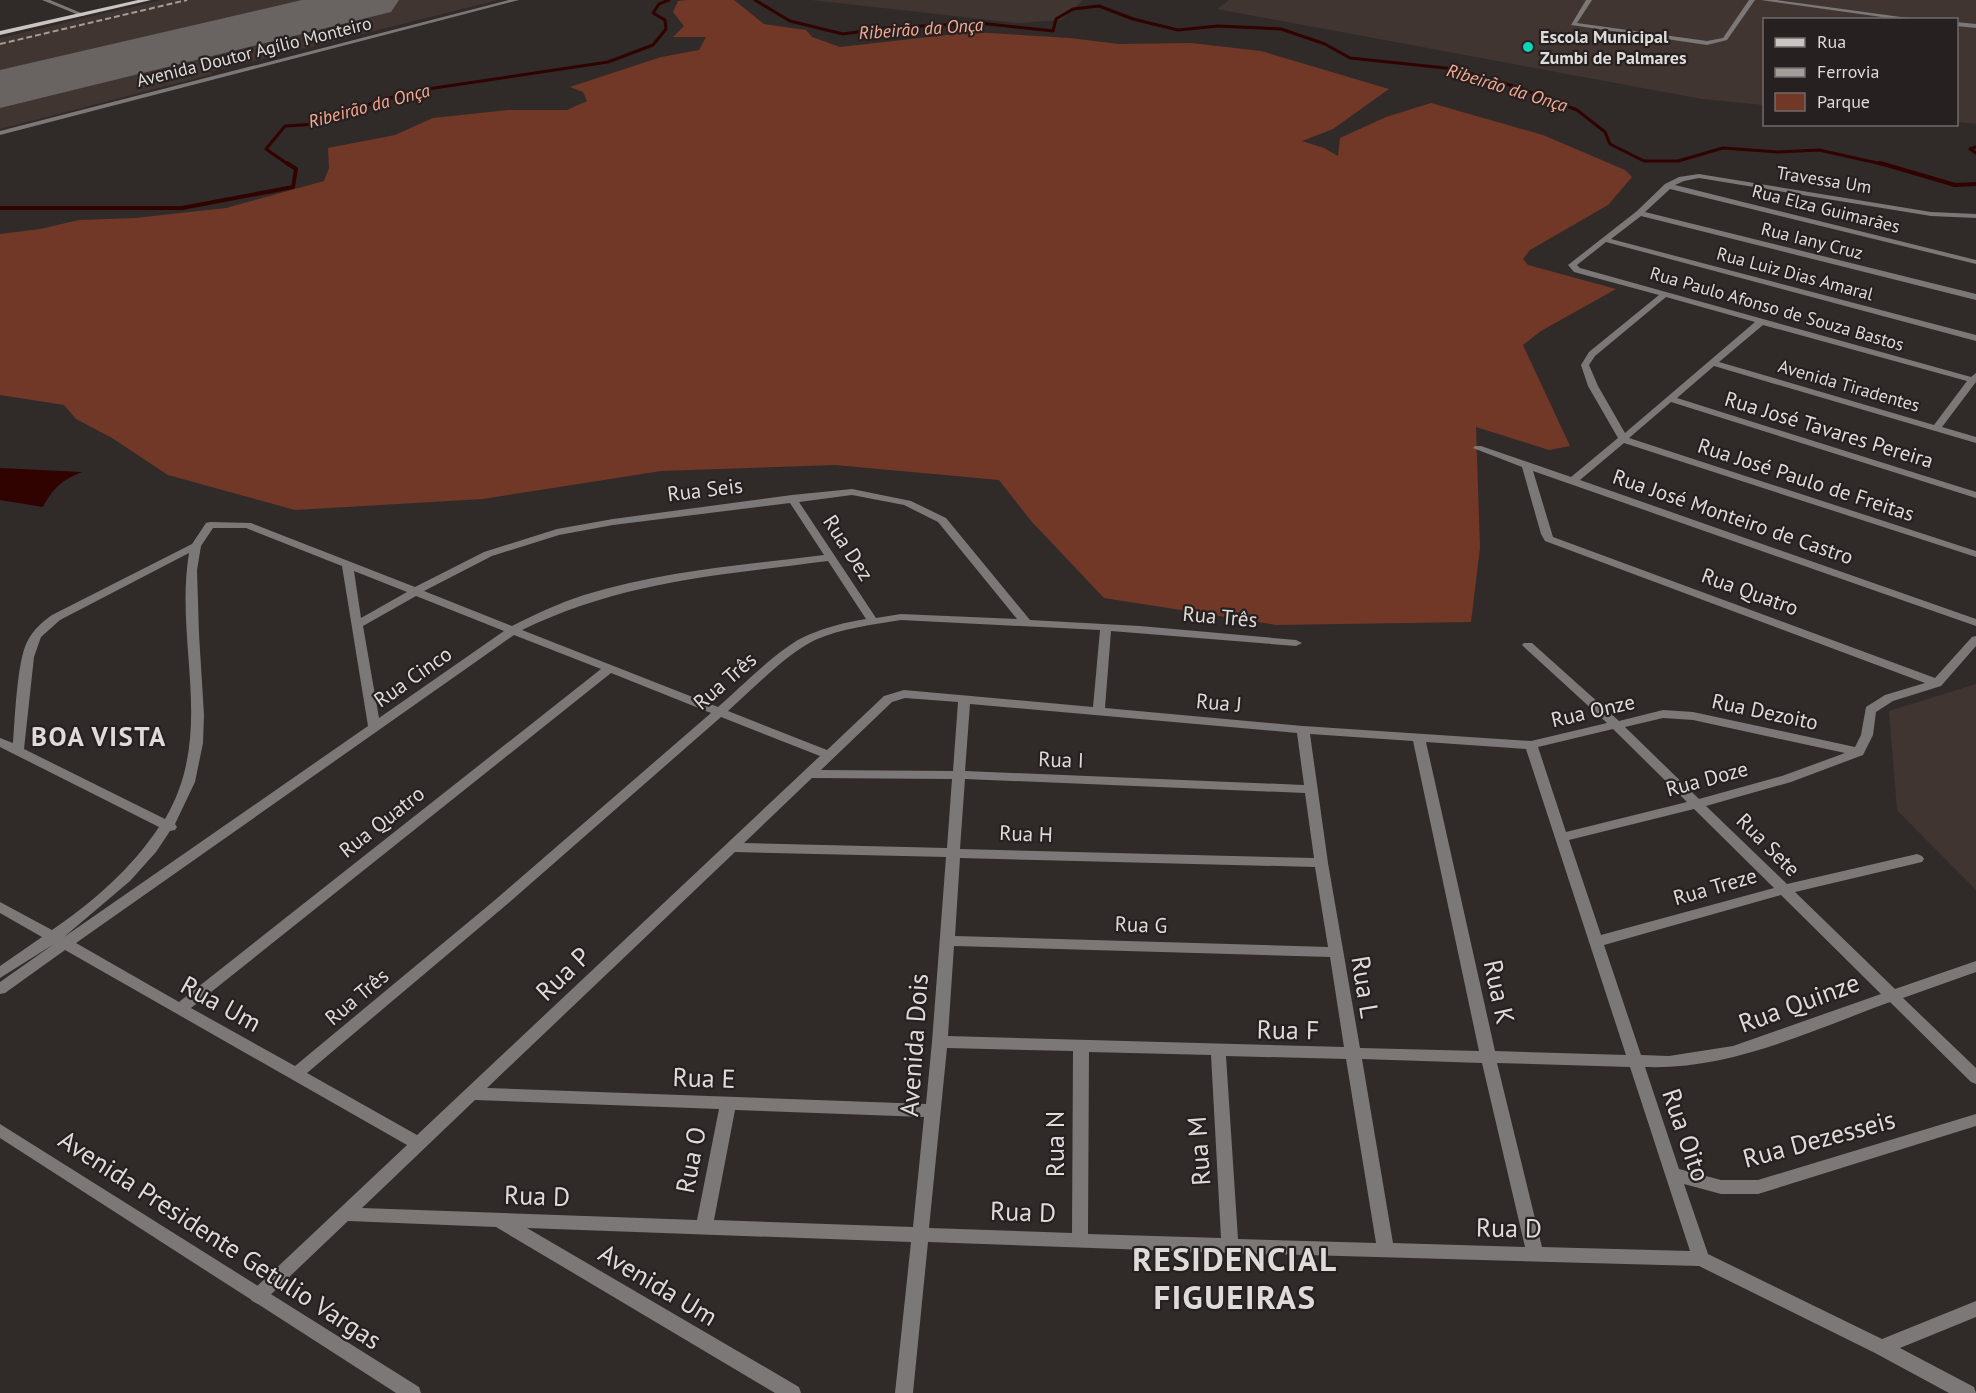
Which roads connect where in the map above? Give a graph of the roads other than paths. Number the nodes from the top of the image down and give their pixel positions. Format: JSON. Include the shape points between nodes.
{"nodes":[{"id":1,"x":45,"y":0,"type":"edge"},
{"id":2,"x":147,"y":0,"type":"edge"},
{"id":3,"x":516,"y":0,"type":"edge"},
{"id":4,"x":1589,"y":0,"type":"edge"},
{"id":5,"x":1752,"y":0,"type":"edge"},
{"id":6,"x":1764,"y":0,"type":"edge"},
{"id":7,"x":83,"y":15,"type":"junction"},
{"id":8,"x":1904,"y":18,"type":"edge"},
{"id":9,"x":1958,"y":24,"type":"edge"},
{"id":10,"x":1976,"y":26,"type":"edge"},
{"id":11,"x":0,"y":33,"type":"edge"},
{"id":12,"x":0,"y":133,"type":"edge"},
{"id":13,"x":1668,"y":186,"type":"junction"},
{"id":14,"x":1640,"y":213,"type":"junction"},
{"id":15,"x":1976,"y":216,"type":"edge"},
{"id":16,"x":1606,"y":240,"type":"junction"},
{"id":17,"x":1976,"y":262,"type":"edge"},
{"id":18,"x":1664,"y":295,"type":"junction"},
{"id":19,"x":1976,"y":297,"type":"edge"},
{"id":20,"x":1761,"y":322,"type":"junction"},
{"id":21,"x":1976,"y":338,"type":"edge"},
{"id":22,"x":1713,"y":363,"type":"junction"},
{"id":23,"x":1974,"y":378,"type":"edge"},
{"id":24,"x":1670,"y":399,"type":"junction"},
{"id":25,"x":1935,"y":429,"type":"junction"},
{"id":26,"x":1624,"y":440,"type":"junction"},
{"id":27,"x":1976,"y":440,"type":"edge"},
{"id":28,"x":1478,"y":448,"type":"dead end"},
{"id":29,"x":1526,"y":465,"type":"junction"},
{"id":30,"x":1573,"y":481,"type":"junction"},
{"id":31,"x":1976,"y":495,"type":"edge"},
{"id":32,"x":792,"y":498,"type":"junction"},
{"id":33,"x":196,"y":546,"type":"junction"},
{"id":34,"x":1976,"y":554,"type":"edge"},
{"id":35,"x":830,"y":557,"type":"junction"},
{"id":36,"x":347,"y":564,"type":"junction"},
{"id":37,"x":415,"y":591,"type":"junction"},
{"id":38,"x":872,"y":620,"type":"junction"},
{"id":39,"x":1976,"y":622,"type":"edge"},
{"id":40,"x":1026,"y":623,"type":"junction"},
{"id":41,"x":357,"y":625,"type":"junction"},
{"id":42,"x":1106,"y":628,"type":"junction"},
{"id":43,"x":513,"y":630,"type":"junction"},
{"id":44,"x":1976,"y":639,"type":"edge"},
{"id":45,"x":1296,"y":643,"type":"dead end"},
{"id":46,"x":1527,"y":645,"type":"dead end"},
{"id":47,"x":610,"y":668,"type":"junction"},
{"id":48,"x":1937,"y":682,"type":"junction"},
{"id":49,"x":904,"y":694,"type":"joint"},
{"id":50,"x":964,"y":700,"type":"junction"},
{"id":51,"x":720,"y":712,"type":"junction"},
{"id":52,"x":1099,"y":712,"type":"junction"},
{"id":53,"x":1663,"y":714,"type":"joint"},
{"id":54,"x":1616,"y":725,"type":"junction"},
{"id":55,"x":375,"y":728,"type":"junction"},
{"id":56,"x":1304,"y":730,"type":"junction"},
{"id":57,"x":1419,"y":739,"type":"junction"},
{"id":58,"x":0,"y":742,"type":"edge"},
{"id":59,"x":1531,"y":745,"type":"junction"},
{"id":60,"x":18,"y":751,"type":"junction"},
{"id":61,"x":1859,"y":752,"type":"junction"},
{"id":62,"x":829,"y":755,"type":"junction"},
{"id":63,"x":810,"y":774,"type":"junction"},
{"id":64,"x":960,"y":775,"type":"junction"},
{"id":65,"x":1311,"y":789,"type":"junction"},
{"id":66,"x":1696,"y":802,"type":"junction"},
{"id":67,"x":170,"y":826,"type":"junction"},
{"id":68,"x":1563,"y":837,"type":"junction"},
{"id":69,"x":731,"y":847,"type":"junction"},
{"id":70,"x":951,"y":853,"type":"junction"},
{"id":71,"x":1917,"y":859,"type":"dead end"},
{"id":72,"x":1321,"y":863,"type":"junction"},
{"id":73,"x":1783,"y":890,"type":"junction"},
{"id":74,"x":0,"y":907,"type":"edge"},
{"id":75,"x":60,"y":940,"type":"junction"},
{"id":76,"x":946,"y":941,"type":"junction"},
{"id":77,"x":1596,"y":942,"type":"junction"},
{"id":78,"x":1335,"y":952,"type":"junction"},
{"id":79,"x":1976,"y":966,"type":"edge"},
{"id":80,"x":0,"y":973,"type":"edge"},
{"id":81,"x":0,"y":989,"type":"edge"},
{"id":82,"x":1893,"y":995,"type":"junction"},
{"id":83,"x":180,"y":1009,"type":"junction"},
{"id":84,"x":940,"y":1042,"type":"junction"},
{"id":85,"x":1081,"y":1048,"type":"junction"},
{"id":86,"x":1218,"y":1052,"type":"junction"},
{"id":87,"x":1352,"y":1055,"type":"junction"},
{"id":88,"x":1488,"y":1056,"type":"junction"},
{"id":89,"x":1634,"y":1062,"type":"junction"},
{"id":90,"x":296,"y":1074,"type":"junction"},
{"id":91,"x":1976,"y":1078,"type":"edge"},
{"id":92,"x":472,"y":1094,"type":"junction"},
{"id":93,"x":728,"y":1104,"type":"junction"},
{"id":94,"x":934,"y":1111,"type":"junction"},
{"id":95,"x":1976,"y":1120,"type":"edge"},
{"id":96,"x":0,"y":1130,"type":"edge"},
{"id":97,"x":419,"y":1144,"type":"junction"},
{"id":98,"x":1673,"y":1174,"type":"junction"},
{"id":99,"x":344,"y":1214,"type":"junction"},
{"id":100,"x":499,"y":1220,"type":"junction"},
{"id":101,"x":704,"y":1226,"type":"junction"},
{"id":102,"x":921,"y":1233,"type":"junction"},
{"id":103,"x":1080,"y":1240,"type":"junction"},
{"id":104,"x":1230,"y":1246,"type":"junction"},
{"id":105,"x":1386,"y":1250,"type":"junction"},
{"id":106,"x":1535,"y":1254,"type":"junction"},
{"id":107,"x":1701,"y":1259,"type":"junction"},
{"id":108,"x":258,"y":1296,"type":"junction"},
{"id":109,"x":1976,"y":1309,"type":"edge"},
{"id":110,"x":1881,"y":1347,"type":"junction"},
{"id":111,"x":412,"y":1393,"type":"edge"},
{"id":112,"x":792,"y":1393,"type":"edge"},
{"id":113,"x":904,"y":1393,"type":"edge"},
{"id":114,"x":1967,"y":1393,"type":"edge"}],
"edges":[{"from":1,"to":7,"type":"street"},
{"from":2,"to":7,"type":"main road"},
{"from":3,"to":12,"type":"street","name":"Avenida Doutor Agílio Monteiro"},
{"from":4,"to":5,"type":"street","via":[[1573,24],[1707,43],[1725,39]]},
{"from":6,"to":8,"type":"street"},
{"from":7,"to":11,"type":"main road"},
{"from":9,"to":10,"type":"street"},
{"from":13,"to":14,"type":"street"},
{"from":13,"to":15,"type":"street","name":"Travessa Um","via":[[1682,179],[1713,177],[1931,214]]},
{"from":13,"to":17,"type":"street","name":"Rua Elza Guimarães"},
{"from":14,"to":16,"type":"street"},
{"from":14,"to":19,"type":"street","name":"Rua Iany Cruz"},
{"from":16,"to":18,"type":"street","name":"Rua Paulo Afonso de Souza Bastos","via":[[1573,268]]},
{"from":16,"to":21,"type":"street","name":"Rua Luiz Dias Amaral"},
{"from":18,"to":20,"type":"street","name":"Rua Paulo Afonso de Souza Bastos"},
{"from":18,"to":26,"type":"street","via":[[1592,354],[1585,365]]},
{"from":20,"to":22,"type":"street"},
{"from":20,"to":23,"type":"street","name":"Rua Paulo Afonso de Souza Bastos"},
{"from":22,"to":24,"type":"street"},
{"from":22,"to":25,"type":"street","name":"Avenida Tiradentes"},
{"from":23,"to":25,"type":"street"},
{"from":24,"to":26,"type":"street"},
{"from":24,"to":31,"type":"street","name":"Rua José Tavares Pereira"},
{"from":25,"to":27,"type":"street","name":"Avenida Tiradentes"},
{"from":26,"to":30,"type":"street"},
{"from":26,"to":34,"type":"street","name":"Rua José Paulo de Freitas"},
{"from":28,"to":29,"type":"street","name":"Rua José Monteiro de Castro"},
{"from":29,"to":30,"type":"street","name":"Rua José Monteiro de Castro"},
{"from":29,"to":48,"type":"street","name":"Rua Quatro","via":[[1549,539]]},
{"from":30,"to":39,"type":"street","name":"Rua José Monteiro de Castro"},
{"from":32,"to":35,"type":"street","name":"Rua Dez"},
{"from":32,"to":37,"type":"street","name":"Rua Seis","via":[[557,532],[488,554]]},
{"from":32,"to":40,"type":"street","name":"Rua Seis","via":[[852,492],[927,511],[950,529]]},
{"from":33,"to":36,"type":"street","via":[[210,525],[247,525]]},
{"from":33,"to":60,"type":"street","via":[[63,613],[36,635],[30,644]]},
{"from":33,"to":67,"type":"street","via":[[192,591],[197,742],[189,786]]},
{"from":35,"to":38,"type":"street","name":"Rua Dez"},
{"from":35,"to":43,"type":"street","name":"Rua Cinco","via":[[616,588],[552,609]]},
{"from":36,"to":37,"type":"street"},
{"from":36,"to":41,"type":"street"},
{"from":37,"to":41,"type":"street","name":"Rua Seis"},
{"from":37,"to":43,"type":"street"},
{"from":38,"to":40,"type":"street","name":"Rua Três","via":[[901,617]]},
{"from":38,"to":51,"type":"street","name":"Rua Três","via":[[810,638],[784,655]]},
{"from":40,"to":42,"type":"street","name":"Rua Três"},
{"from":41,"to":55,"type":"street"},
{"from":42,"to":45,"type":"street","name":"Rua Três"},
{"from":42,"to":52,"type":"street"},
{"from":43,"to":47,"type":"street"},
{"from":43,"to":55,"type":"street","name":"Rua Cinco"},
{"from":44,"to":48,"type":"street"},
{"from":46,"to":54,"type":"street","name":"Rua Sete"},
{"from":47,"to":51,"type":"street"},
{"from":47,"to":83,"type":"street","name":"Rua Quatro"},
{"from":48,"to":61,"type":"street","via":[[1889,698],[1870,710],[1867,735]]},
{"from":49,"to":50,"type":"street","name":"Rua J"},
{"from":49,"to":62,"type":"street","name":"Rua P","via":[[888,699]]},
{"from":50,"to":52,"type":"street","name":"Rua J"},
{"from":50,"to":64,"type":"street","name":"Avenida Dois"},
{"from":51,"to":62,"type":"street"},
{"from":51,"to":90,"type":"street","name":"Rua Três"},
{"from":52,"to":56,"type":"street","name":"Rua J"},
{"from":53,"to":54,"type":"street","name":"Rua Onze"},
{"from":53,"to":61,"type":"street","name":"Rua Dezoito","via":[[1693,716]]},
{"from":54,"to":59,"type":"street","name":"Rua Onze"},
{"from":54,"to":66,"type":"street","name":"Rua Sete"},
{"from":55,"to":75,"type":"street","name":"Rua Cinco"},
{"from":56,"to":57,"type":"street","name":"Rua J"},
{"from":56,"to":65,"type":"street","name":"Rua L"},
{"from":57,"to":59,"type":"street","name":"Rua J"},
{"from":57,"to":88,"type":"street","name":"Rua K"},
{"from":58,"to":60,"type":"street"},
{"from":59,"to":68,"type":"street","name":"Rua Oito"},
{"from":60,"to":67,"type":"street"},
{"from":61,"to":66,"type":"street","name":"Rua Doze","via":[[1821,767]]},
{"from":62,"to":63,"type":"street","name":"Rua P"},
{"from":63,"to":64,"type":"street","name":"Rua I"},
{"from":63,"to":69,"type":"street","name":"Rua P"},
{"from":64,"to":65,"type":"street","name":"Rua I"},
{"from":64,"to":70,"type":"street","name":"Avenida Dois"},
{"from":65,"to":72,"type":"street","name":"Rua L"},
{"from":66,"to":68,"type":"street","name":"Rua Doze"},
{"from":66,"to":73,"type":"street","name":"Rua Sete"},
{"from":67,"to":75,"type":"street","via":[[123,881]]},
{"from":68,"to":77,"type":"street","name":"Rua Oito"},
{"from":69,"to":70,"type":"street","name":"Rua H"},
{"from":69,"to":92,"type":"street","name":"Rua P"},
{"from":70,"to":72,"type":"street","name":"Rua H"},
{"from":70,"to":76,"type":"street","name":"Avenida Dois"},
{"from":71,"to":73,"type":"street","name":"Rua Treze"},
{"from":72,"to":78,"type":"street","name":"Rua L"},
{"from":73,"to":77,"type":"street","name":"Rua Treze"},
{"from":73,"to":82,"type":"street","name":"Rua Sete"},
{"from":74,"to":75,"type":"street","name":"Rua Um"},
{"from":75,"to":80,"type":"street"},
{"from":75,"to":81,"type":"street"},
{"from":75,"to":83,"type":"street","name":"Rua Um"},
{"from":76,"to":78,"type":"street","name":"Rua G"},
{"from":76,"to":84,"type":"street","name":"Avenida Dois"},
{"from":77,"to":89,"type":"street","name":"Rua Oito"},
{"from":78,"to":87,"type":"street","name":"Rua L"},
{"from":79,"to":82,"type":"street","name":"Rua Quinze"},
{"from":82,"to":89,"type":"street","name":"Rua Quinze","via":[[1734,1052],[1669,1062]]},
{"from":82,"to":91,"type":"street","name":"Rua Sete"},
{"from":83,"to":90,"type":"street","name":"Rua Um"},
{"from":84,"to":85,"type":"street","name":"Rua F"},
{"from":84,"to":94,"type":"street","name":"Avenida Dois"},
{"from":85,"to":86,"type":"street","name":"Rua F"},
{"from":85,"to":103,"type":"street","name":"Rua N"},
{"from":86,"to":87,"type":"street","name":"Rua F"},
{"from":86,"to":104,"type":"street","name":"Rua M"},
{"from":87,"to":88,"type":"street","name":"Rua F"},
{"from":87,"to":105,"type":"street","name":"Rua L"},
{"from":88,"to":89,"type":"street","name":"Rua F"},
{"from":88,"to":106,"type":"street","name":"Rua K"},
{"from":89,"to":98,"type":"street","name":"Rua Oito"},
{"from":90,"to":97,"type":"street","name":"Rua Um"},
{"from":92,"to":93,"type":"street","name":"Rua E"},
{"from":92,"to":97,"type":"street","name":"Rua P"},
{"from":93,"to":94,"type":"street","name":"Rua E"},
{"from":93,"to":101,"type":"street","name":"Rua O"},
{"from":94,"to":102,"type":"street","name":"Avenida Dois"},
{"from":95,"to":98,"type":"street","name":"Rua Dezesseis","via":[[1758,1187],[1721,1187]]},
{"from":96,"to":108,"type":"street","name":"Avenida Presidente Getulio Vargas"},
{"from":97,"to":99,"type":"street","name":"Rua P"},
{"from":98,"to":107,"type":"street","name":"Rua Oito"},
{"from":99,"to":100,"type":"street","name":"Rua D"},
{"from":99,"to":108,"type":"street","name":"Rua P"},
{"from":100,"to":101,"type":"street","name":"Rua D"},
{"from":100,"to":112,"type":"street","name":"Avenida Um"},
{"from":101,"to":102,"type":"street","name":"Rua D"},
{"from":102,"to":103,"type":"street","name":"Rua D"},
{"from":102,"to":113,"type":"street","name":"Avenida Dois"},
{"from":103,"to":104,"type":"street","name":"Rua D"},
{"from":104,"to":105,"type":"street","name":"Rua D"},
{"from":105,"to":106,"type":"street","name":"Rua D"},
{"from":106,"to":107,"type":"street","name":"Rua D"},
{"from":107,"to":110,"type":"street"},
{"from":108,"to":111,"type":"street","name":"Avenida Presidente Getulio Vargas"},
{"from":109,"to":110,"type":"street"},
{"from":110,"to":114,"type":"street"}]}
